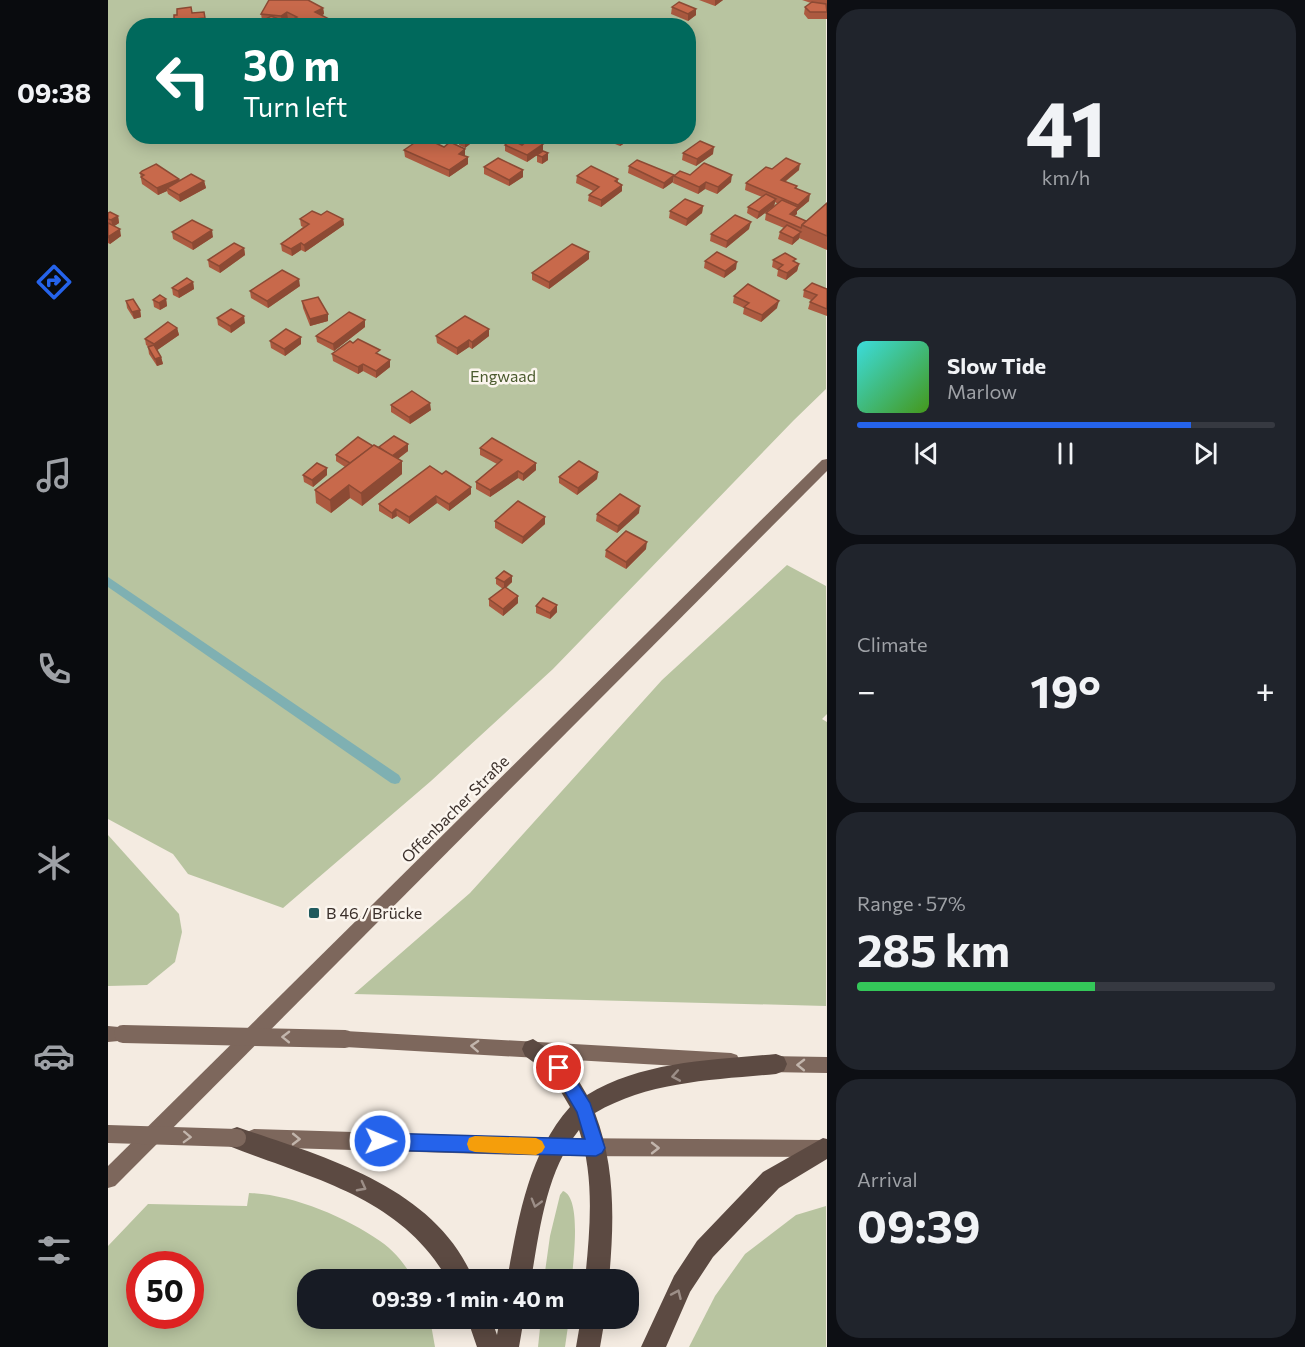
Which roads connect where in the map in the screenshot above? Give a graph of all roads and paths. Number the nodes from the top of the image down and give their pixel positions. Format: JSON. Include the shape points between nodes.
{"nodes":[{"id":1,"x":826,"y":463,"type":"edge"},
{"id":2,"x":115,"y":1034,"type":"edge"},
{"id":3,"x":533,"y":1049,"type":"junction"},
{"id":4,"x":776,"y":1064,"type":"junction"},
{"id":5,"x":826,"y":1065,"type":"edge"},
{"id":6,"x":585,"y":1108,"type":"junction"},
{"id":7,"x":108,"y":1134,"type":"edge"},
{"id":8,"x":237,"y":1138,"type":"junction"},
{"id":9,"x":554,"y":1147,"type":"junction"},
{"id":10,"x":596,"y":1148,"type":"junction"},
{"id":11,"x":825,"y":1149,"type":"edge"},
{"id":12,"x":108,"y":1179,"type":"edge"},
{"id":13,"x":455,"y":1269,"type":"edge"},
{"id":14,"x":521,"y":1269,"type":"edge"},
{"id":15,"x":598,"y":1269,"type":"edge"},
{"id":16,"x":483,"y":1329,"type":"edge"},
{"id":17,"x":510,"y":1329,"type":"edge"},
{"id":18,"x":591,"y":1329,"type":"edge"},
{"id":19,"x":489,"y":1347,"type":"edge"},
{"id":20,"x":507,"y":1347,"type":"edge"},
{"id":21,"x":588,"y":1347,"type":"edge"},
{"id":22,"x":653,"y":1347,"type":"edge"}],
"edges":[{"from":1,"to":12,"type":"main road","name":"Offenbacher Straße"},
{"from":3,"to":2,"type":"main road","one_way":true,"bridge":true,"via":[[345,1039]]},
{"from":3,"to":4,"type":"main road"},
{"from":3,"to":6,"type":"highway","via":[[559,1068]]},
{"from":5,"to":4,"type":"main road","one_way":true},
{"from":4,"to":6,"type":"highway","one_way":true,"via":[[637,1083]]},
{"from":6,"to":9,"type":"highway"},
{"from":6,"to":10,"type":"highway"},
{"from":7,"to":8,"type":"main road","one_way":true,"bridge":true},
{"from":8,"to":9,"type":"main road","one_way":true},
{"from":8,"to":13,"type":"highway","one_way":true,"via":[[358,1184],[408,1213],[433,1235]]},
{"from":9,"to":10,"type":"main road"},
{"from":9,"to":14,"type":"highway","one_way":true,"via":[[528,1231]]},
{"from":10,"to":11,"type":"main road","one_way":true},
{"from":10,"to":15,"type":"highway","via":[[601,1205]]},
{"from":22,"to":11,"type":"highway","one_way":true,"via":[[682,1284],[705,1249],[771,1180]]},
{"from":16,"to":19,"type":"highway"},
{"from":17,"to":20,"type":"highway"},
{"from":18,"to":21,"type":"highway"}]}
